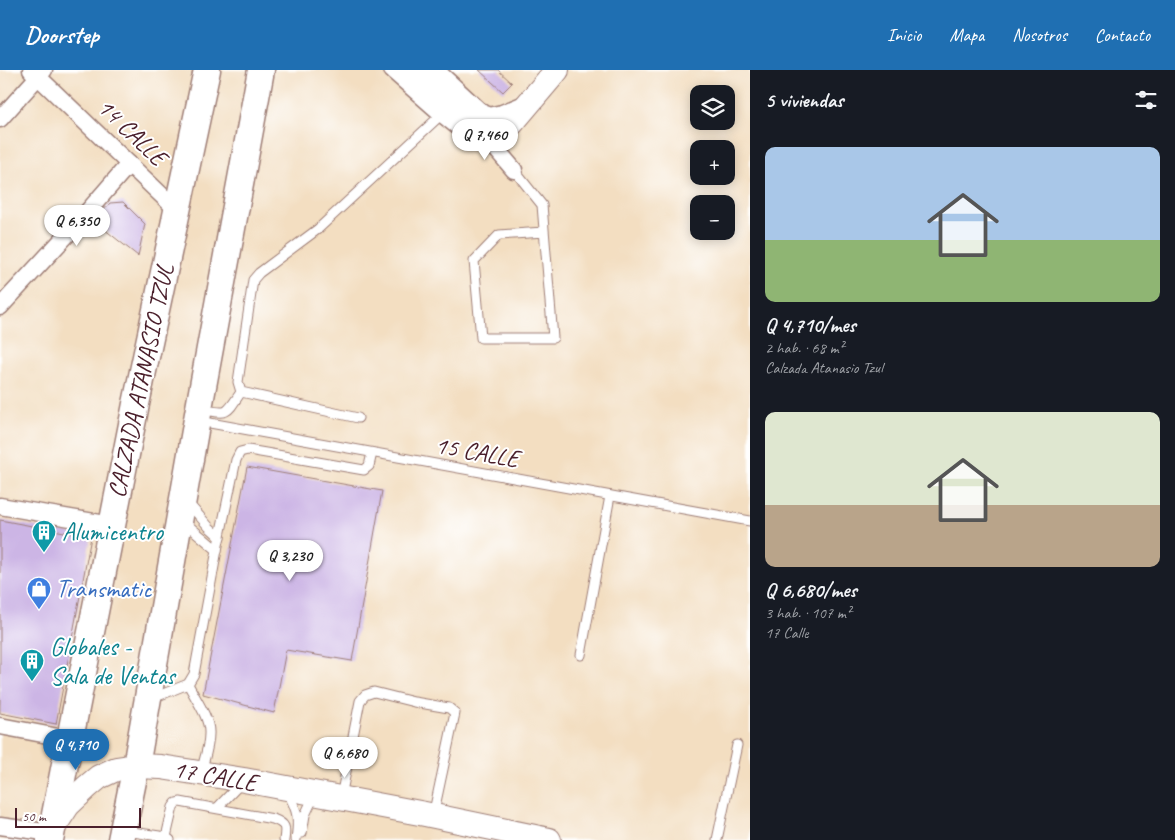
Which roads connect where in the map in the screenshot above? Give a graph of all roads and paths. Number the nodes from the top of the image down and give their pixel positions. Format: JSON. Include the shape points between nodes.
{"nodes":[{"id":1,"x":207,"y":70,"type":"edge"},
{"id":2,"x":261,"y":70,"type":"edge"},
{"id":3,"x":392,"y":70,"type":"edge"},
{"id":4,"x":411,"y":70,"type":"edge"},
{"id":5,"x":557,"y":70,"type":"edge"},
{"id":6,"x":38,"y":72,"type":"edge"},
{"id":7,"x":438,"y":92,"type":"edge"},
{"id":8,"x":529,"y":102,"type":"junction"},
{"id":9,"x":0,"y":119,"type":"edge"},
{"id":10,"x":481,"y":131,"type":"junction"},
{"id":11,"x":129,"y":164,"type":"junction"},
{"id":12,"x":514,"y":170,"type":"joint"},
{"id":13,"x":177,"y":210,"type":"junction"},
{"id":14,"x":544,"y":232,"type":"junction"},
{"id":15,"x":0,"y":307,"type":"edge"},
{"id":16,"x":241,"y":392,"type":"junction"},
{"id":17,"x":198,"y":414,"type":"junction"},
{"id":18,"x":358,"y":418,"type":"dead end"},
{"id":19,"x":372,"y":453,"type":"junction"},
{"id":20,"x":610,"y":496,"type":"junction"},
{"id":21,"x":0,"y":506,"type":"edge"},
{"id":22,"x":182,"y":508,"type":"junction"},
{"id":23,"x":750,"y":522,"type":"edge"},
{"id":24,"x":112,"y":525,"type":"junction"},
{"id":25,"x":220,"y":537,"type":"junction"},
{"id":26,"x":217,"y":550,"type":"junction"},
{"id":27,"x":581,"y":655,"type":"dead end"},
{"id":28,"x":188,"y":684,"type":"junction"},
{"id":29,"x":148,"y":700,"type":"junction"},
{"id":30,"x":0,"y":726,"type":"edge"},
{"id":31,"x":70,"y":739,"type":"junction"},
{"id":32,"x":737,"y":745,"type":"dead end"},
{"id":33,"x":136,"y":766,"type":"junction"},
{"id":34,"x":200,"y":773,"type":"junction"},
{"id":35,"x":244,"y":780,"type":"junction"},
{"id":36,"x":286,"y":788,"type":"junction"},
{"id":37,"x":316,"y":793,"type":"junction"},
{"id":38,"x":341,"y":798,"type":"junction"},
{"id":39,"x":217,"y":808,"type":"junction"},
{"id":40,"x":433,"y":816,"type":"junction"},
{"id":41,"x":0,"y":826,"type":"edge"},
{"id":42,"x":51,"y":834,"type":"edge"},
{"id":43,"x":122,"y":836,"type":"edge"},
{"id":44,"x":168,"y":838,"type":"edge"},
{"id":45,"x":284,"y":840,"type":"edge"},
{"id":46,"x":296,"y":840,"type":"edge"},
{"id":47,"x":300,"y":840,"type":"edge"},
{"id":48,"x":548,"y":840,"type":"edge"},
{"id":49,"x":717,"y":840,"type":"edge"}],
"edges":[{"from":1,"to":13,"type":"main road","name":"CALZADA ATANASIO TZUL"},
{"from":2,"to":17,"type":"main road"},
{"from":3,"to":7,"type":"street"},
{"from":4,"to":7,"type":"street"},
{"from":5,"to":8,"type":"street"},
{"from":6,"to":9,"type":"street"},
{"from":6,"to":11,"type":"street","name":"14 CALLE"},
{"from":7,"to":8,"type":"street","via":[[488,116]]},
{"from":7,"to":10,"type":"street"},
{"from":7,"to":16,"type":"lane","via":[[318,229],[253,280],[238,382]]},
{"from":8,"to":10,"type":"street","via":[[505,130],[493,134]]},
{"from":10,"to":12,"type":"street"},
{"from":11,"to":13,"type":"street","name":"14 CALLE"},
{"from":11,"to":15,"type":"street"},
{"from":12,"to":14,"type":"lane","via":[[542,205]]},
{"from":13,"to":24,"type":"main road","name":"CALZADA ATANASIO TZUL"},
{"from":14,"to":14,"type":"lane","via":[[553,338],[481,338],[474,261],[499,236]]},
{"from":16,"to":17,"type":"lane","via":[[230,410]]},
{"from":16,"to":18,"type":"lane"},
{"from":17,"to":19,"type":"lane","name":"15 CALLE"},
{"from":17,"to":22,"type":"main road"},
{"from":19,"to":20,"type":"lane","name":"15 CALLE"},
{"from":19,"to":25,"type":"lane","via":[[369,466],[364,470],[248,450],[240,452]]},
{"from":20,"to":23,"type":"lane","name":"15 CALLE"},
{"from":20,"to":27,"type":"lane"},
{"from":21,"to":24,"type":"street"},
{"from":22,"to":25,"type":"lane"},
{"from":22,"to":26,"type":"lane"},
{"from":22,"to":29,"type":"main road"},
{"from":24,"to":31,"type":"main road","name":"CALZADA ATANASIO TZUL"},
{"from":25,"to":26,"type":"lane"},
{"from":26,"to":28,"type":"lane","via":[[194,674]]},
{"from":28,"to":29,"type":"lane"},
{"from":28,"to":34,"type":"lane","via":[[210,732]]},
{"from":29,"to":33,"type":"main road"},
{"from":30,"to":31,"type":"street"},
{"from":31,"to":42,"type":"main road","name":"CALZADA ATANASIO TZUL"},
{"from":32,"to":49,"type":"lane"},
{"from":33,"to":34,"type":"street","name":"17 CALLE"},
{"from":33,"to":42,"type":"street","name":"17 CALLE","via":[[116,769],[86,787],[68,805]]},
{"from":33,"to":43,"type":"main road"},
{"from":34,"to":35,"type":"street","name":"17 CALLE"},
{"from":35,"to":36,"type":"street","name":"17 CALLE"},
{"from":35,"to":39,"type":"lane"},
{"from":36,"to":37,"type":"street","name":"17 CALLE"},
{"from":36,"to":46,"type":"lane","via":[[298,815]]},
{"from":37,"to":38,"type":"street","name":"17 CALLE"},
{"from":37,"to":47,"type":"lane","via":[[305,815]]},
{"from":38,"to":40,"type":"street","name":"17 CALLE"},
{"from":38,"to":40,"type":"lane","via":[[360,701],[374,692],[449,708],[454,713]]},
{"from":39,"to":44,"type":"lane","via":[[176,803]]},
{"from":39,"to":45,"type":"lane","via":[[282,822]]},
{"from":40,"to":48,"type":"street","name":"17 CALLE"},
{"from":41,"to":42,"type":"street"},
{"from":43,"to":44,"type":"lane"}]}
